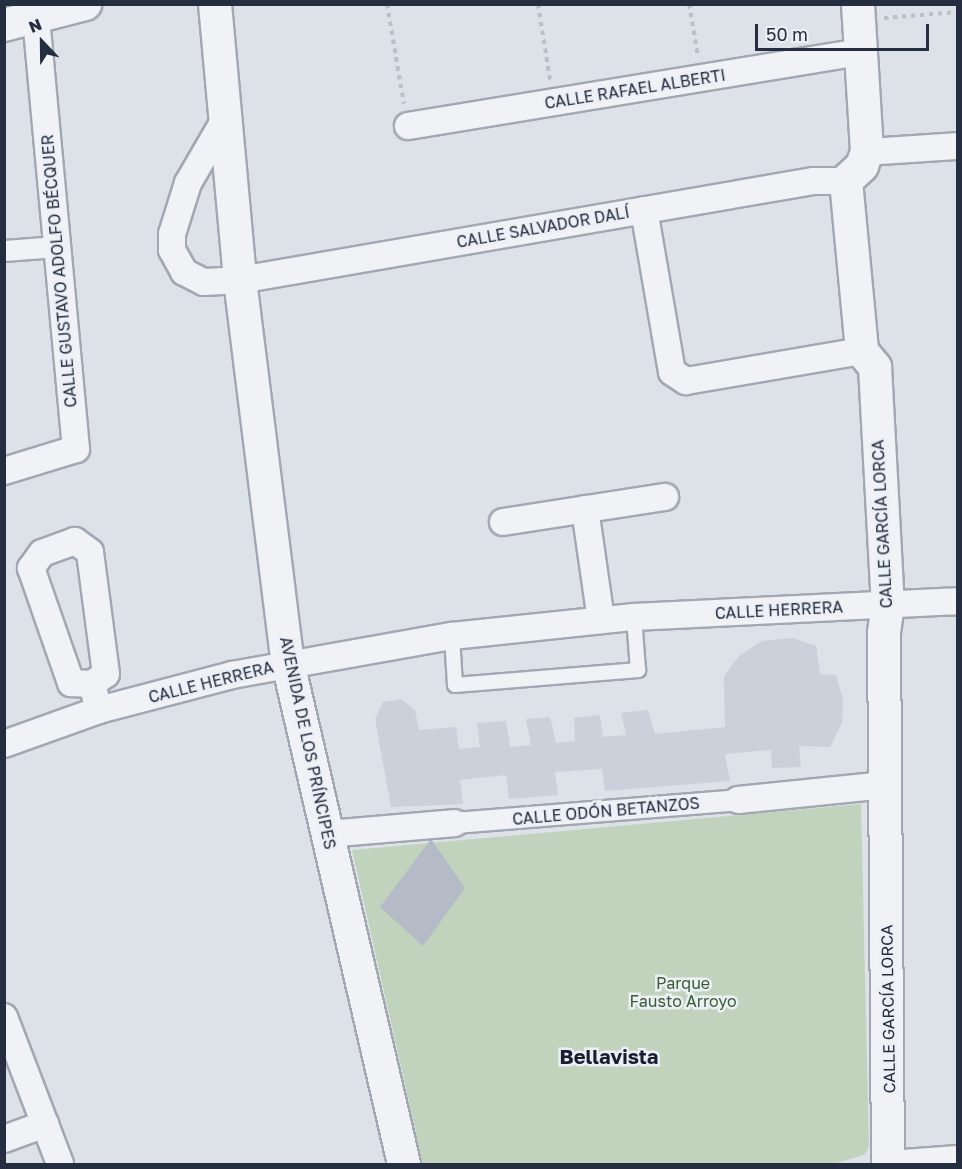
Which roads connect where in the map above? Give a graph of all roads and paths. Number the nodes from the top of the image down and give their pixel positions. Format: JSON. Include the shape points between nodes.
{"nodes":[{"id":1,"x":85,"y":4,"type":"edge"},
{"id":2,"x":214,"y":4,"type":"edge"},
{"id":3,"x":387,"y":4,"type":"edge"},
{"id":4,"x":538,"y":4,"type":"edge"},
{"id":5,"x":689,"y":4,"type":"edge"},
{"id":6,"x":859,"y":12,"type":"edge"},
{"id":7,"x":957,"y":12,"type":"edge"},
{"id":8,"x":36,"y":17,"type":"junction"},
{"id":9,"x":4,"y":25,"type":"edge"},
{"id":10,"x":861,"y":52,"type":"junction"},
{"id":11,"x":701,"y":78,"type":"junction"},
{"id":12,"x":554,"y":102,"type":"junction"},
{"id":13,"x":224,"y":121,"type":"junction"},
{"id":14,"x":408,"y":126,"type":"joint"},
{"id":15,"x":957,"y":146,"type":"edge"},
{"id":16,"x":867,"y":152,"type":"junction"},
{"id":17,"x":846,"y":181,"type":"junction"},
{"id":18,"x":644,"y":210,"type":"junction"},
{"id":19,"x":57,"y":247,"type":"junction"},
{"id":20,"x":4,"y":251,"type":"edge"},
{"id":21,"x":240,"y":280,"type":"junction"},
{"id":22,"x":862,"y":351,"type":"junction"},
{"id":23,"x":4,"y":471,"type":"edge"},
{"id":24,"x":665,"y":497,"type":"dead end"},
{"id":25,"x":585,"y":509,"type":"junction"},
{"id":26,"x":502,"y":522,"type":"dead end"},
{"id":27,"x":957,"y":601,"type":"edge"},
{"id":28,"x":888,"y":604,"type":"junction"},
{"id":29,"x":634,"y":617,"type":"junction"},
{"id":30,"x":601,"y":620,"type":"junction"},
{"id":31,"x":452,"y":636,"type":"junction"},
{"id":32,"x":288,"y":663,"type":"junction"},
{"id":33,"x":92,"y":684,"type":"junction"},
{"id":34,"x":99,"y":710,"type":"junction"},
{"id":35,"x":4,"y":744,"type":"edge"},
{"id":36,"x":885,"y":785,"type":"junction"},
{"id":37,"x":738,"y":800,"type":"joint"},
{"id":38,"x":455,"y":823,"type":"joint"},
{"id":39,"x":327,"y":834,"type":"junction"},
{"id":40,"x":4,"y":1017,"type":"edge"},
{"id":41,"x":45,"y":1124,"type":"junction"},
{"id":42,"x":4,"y":1139,"type":"edge"},
{"id":43,"x":957,"y":1159,"type":"edge"},
{"id":44,"x":60,"y":1164,"type":"edge"},
{"id":45,"x":404,"y":1164,"type":"edge"},
{"id":46,"x":889,"y":1164,"type":"edge"}],
"edges":[{"from":1,"to":8,"type":"street"},
{"from":2,"to":13,"type":"street","name":"AVENIDA DE LOS PRÍNCIPES"},
{"from":3,"to":14,"type":"path"},
{"from":4,"to":12,"type":"path"},
{"from":5,"to":11,"type":"path"},
{"from":6,"to":7,"type":"path"},
{"from":6,"to":10,"type":"street"},
{"from":8,"to":9,"type":"street"},
{"from":8,"to":19,"type":"street","name":"CALLE GUSTAVO ADOLFO BÉCQUER"},
{"from":10,"to":11,"type":"street","name":"CALLE RAFAEL ALBERTI"},
{"from":10,"to":16,"type":"street"},
{"from":11,"to":12,"type":"street","name":"CALLE RAFAEL ALBERTI"},
{"from":12,"to":14,"type":"street","name":"CALLE RAFAEL ALBERTI"},
{"from":13,"to":21,"type":"street","name":"AVENIDA DE LOS PRÍNCIPES"},
{"from":13,"to":21,"type":"street","via":[[188,183],[176,214],[172,250],[184,272],[204,282]]},
{"from":15,"to":16,"type":"street"},
{"from":16,"to":17,"type":"street","via":[[862,166]]},
{"from":17,"to":18,"type":"street","name":"CALLE SALVADOR DALÍ","via":[[813,181]]},
{"from":17,"to":22,"type":"street","name":"CALLE GARCÍA LORCA"},
{"from":18,"to":21,"type":"street","name":"CALLE SALVADOR DALÍ"},
{"from":18,"to":22,"type":"street","via":[[672,372],[686,381]]},
{"from":19,"to":20,"type":"street"},
{"from":19,"to":23,"type":"street","name":"CALLE GUSTAVO ADOLFO BÉCQUER","via":[[76,449]]},
{"from":21,"to":32,"type":"street","name":"AVENIDA DE LOS PRÍNCIPES"},
{"from":22,"to":28,"type":"street","name":"CALLE GARCÍA LORCA","via":[[874,367]]},
{"from":24,"to":25,"type":"street"},
{"from":25,"to":26,"type":"street"},
{"from":25,"to":30,"type":"street"},
{"from":27,"to":28,"type":"street","name":"CALLE HERRERA"},
{"from":28,"to":29,"type":"street","name":"CALLE HERRERA"},
{"from":28,"to":36,"type":"street","name":"CALLE GARCÍA LORCA"},
{"from":29,"to":30,"type":"street","name":"CALLE HERRERA"},
{"from":29,"to":31,"type":"lane","via":[[638,670],[455,685]]},
{"from":30,"to":31,"type":"street","name":"CALLE HERRERA"},
{"from":31,"to":32,"type":"street","name":"CALLE HERRERA"},
{"from":32,"to":34,"type":"street","name":"CALLE HERRERA"},
{"from":32,"to":39,"type":"street","name":"AVENIDA DE LOS PRÍNCIPES"},
{"from":33,"to":33,"type":"street","via":[[71,683],[32,568],[42,554],[75,541],[90,552],[106,674]]},
{"from":33,"to":34,"type":"street"},
{"from":34,"to":35,"type":"street","name":"CALLE HERRERA"},
{"from":36,"to":37,"type":"street","name":"CALLE ODÓN BETANZOS"},
{"from":36,"to":46,"type":"street","name":"CALLE GARCÍA LORCA"},
{"from":37,"to":38,"type":"street","name":"CALLE ODÓN BETANZOS"},
{"from":38,"to":39,"type":"street","name":"CALLE ODÓN BETANZOS"},
{"from":39,"to":45,"type":"street","name":"AVENIDA DE LOS PRÍNCIPES"},
{"from":40,"to":41,"type":"street"},
{"from":41,"to":42,"type":"street"},
{"from":41,"to":44,"type":"street"},
{"from":43,"to":46,"type":"street"}]}
